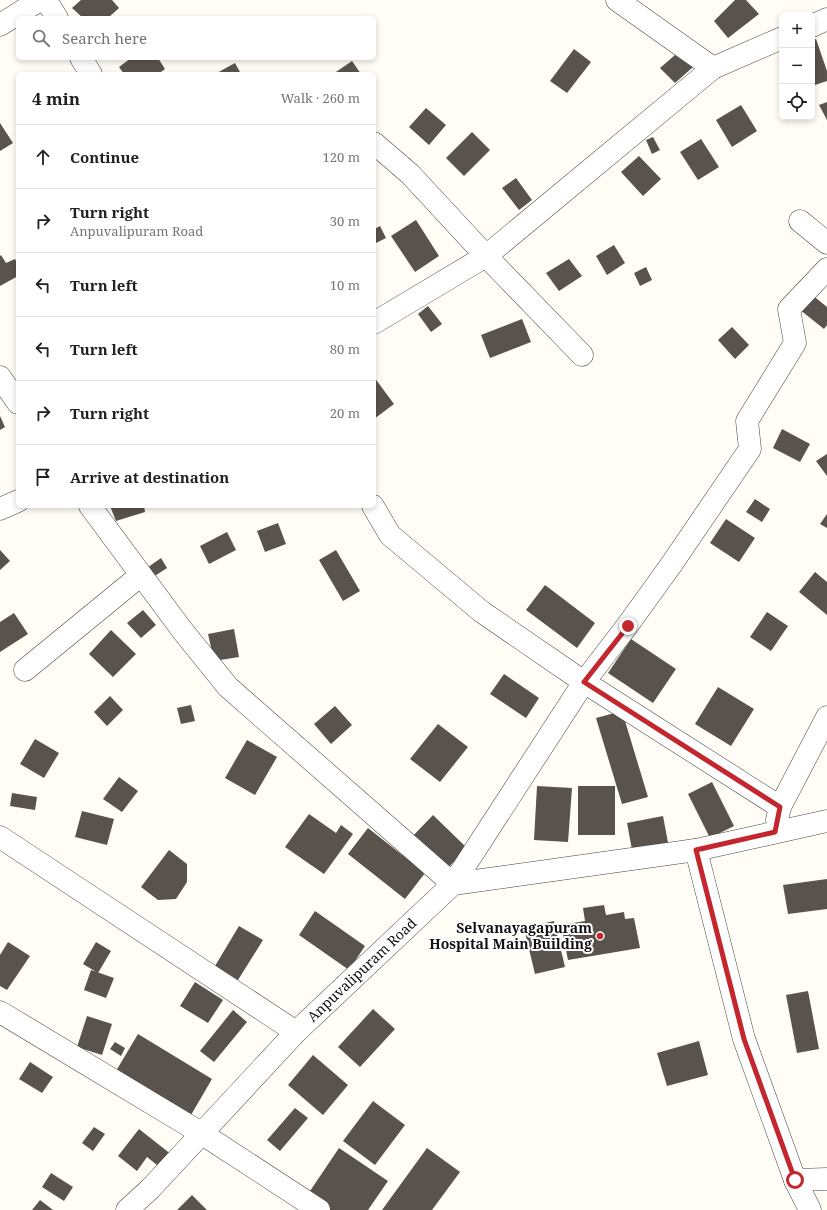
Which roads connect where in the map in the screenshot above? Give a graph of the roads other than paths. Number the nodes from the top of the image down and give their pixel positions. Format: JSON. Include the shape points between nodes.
{"nodes":[{"id":1,"x":40,"y":0,"type":"edge"},
{"id":2,"x":46,"y":0,"type":"edge"},
{"id":3,"x":617,"y":0,"type":"edge"},
{"id":4,"x":56,"y":16,"type":"edge"},
{"id":5,"x":827,"y":19,"type":"edge"},
{"id":6,"x":0,"y":25,"type":"edge"},
{"id":7,"x":815,"y":25,"type":"edge"},
{"id":8,"x":779,"y":39,"type":"edge"},
{"id":9,"x":82,"y":60,"type":"edge"},
{"id":10,"x":712,"y":68,"type":"junction"},
{"id":11,"x":90,"y":72,"type":"edge"},
{"id":12,"x":376,"y":145,"type":"edge"},
{"id":13,"x":800,"y":221,"type":"dead end"},
{"id":14,"x":827,"y":243,"type":"edge"},
{"id":15,"x":486,"y":256,"type":"junction"},
{"id":16,"x":827,"y":269,"type":"edge"},
{"id":17,"x":376,"y":322,"type":"edge"},
{"id":18,"x":582,"y":355,"type":"dead end"},
{"id":19,"x":0,"y":377,"type":"edge"},
{"id":20,"x":16,"y":400,"type":"edge"},
{"id":21,"x":16,"y":502,"type":"edge"},
{"id":22,"x":91,"y":508,"type":"edge"},
{"id":23,"x":374,"y":508,"type":"edge"},
{"id":24,"x":0,"y":509,"type":"edge"},
{"id":25,"x":141,"y":575,"type":"junction"},
{"id":26,"x":25,"y":670,"type":"dead end"},
{"id":27,"x":584,"y":682,"type":"junction"},
{"id":28,"x":827,"y":717,"type":"edge"},
{"id":29,"x":780,"y":807,"type":"junction"},
{"id":30,"x":827,"y":821,"type":"edge"},
{"id":31,"x":775,"y":832,"type":"junction"},
{"id":32,"x":0,"y":837,"type":"edge"},
{"id":33,"x":696,"y":850,"type":"junction"},
{"id":34,"x":453,"y":884,"type":"junction"},
{"id":35,"x":0,"y":1012,"type":"edge"},
{"id":36,"x":296,"y":1032,"type":"junction"},
{"id":37,"x":201,"y":1133,"type":"junction"},
{"id":38,"x":827,"y":1179,"type":"edge"},
{"id":39,"x":795,"y":1180,"type":"junction"},
{"id":40,"x":127,"y":1210,"type":"edge"},
{"id":41,"x":319,"y":1210,"type":"edge"},
{"id":42,"x":810,"y":1210,"type":"edge"}],
"edges":[{"from":1,"to":6,"type":"street"},
{"from":2,"to":4,"type":"street"},
{"from":3,"to":10,"type":"street"},
{"from":5,"to":7,"type":"street"},
{"from":8,"to":10,"type":"street"},
{"from":9,"to":11,"type":"street"},
{"from":10,"to":15,"type":"street"},
{"from":12,"to":15,"type":"street","via":[[410,174]]},
{"from":13,"to":14,"type":"street"},
{"from":15,"to":17,"type":"street"},
{"from":15,"to":18,"type":"street"},
{"from":16,"to":27,"type":"street","name":"Anpuvalipuram Road","via":[[789,309],[795,343],[748,421],[750,449],[628,626]]},
{"from":19,"to":20,"type":"street"},
{"from":21,"to":24,"type":"street"},
{"from":22,"to":25,"type":"street"},
{"from":23,"to":27,"type":"street","via":[[390,535],[476,607]]},
{"from":25,"to":26,"type":"street"},
{"from":25,"to":34,"type":"street","via":[[228,687]]},
{"from":27,"to":29,"type":"street"},
{"from":27,"to":34,"type":"street","name":"Anpuvalipuram Road"},
{"from":28,"to":29,"type":"street"},
{"from":29,"to":31,"type":"street"},
{"from":30,"to":31,"type":"street"},
{"from":31,"to":33,"type":"street"},
{"from":32,"to":36,"type":"street"},
{"from":33,"to":34,"type":"street"},
{"from":33,"to":39,"type":"street","via":[[744,1039]]},
{"from":34,"to":36,"type":"street","name":"Anpuvalipuram Road"},
{"from":35,"to":37,"type":"street"},
{"from":36,"to":37,"type":"street","name":"Anpuvalipuram Road"},
{"from":37,"to":40,"type":"street","name":"Anpuvalipuram Road","via":[[150,1189]]},
{"from":37,"to":41,"type":"street"},
{"from":38,"to":39,"type":"street"},
{"from":39,"to":42,"type":"street"}]}
